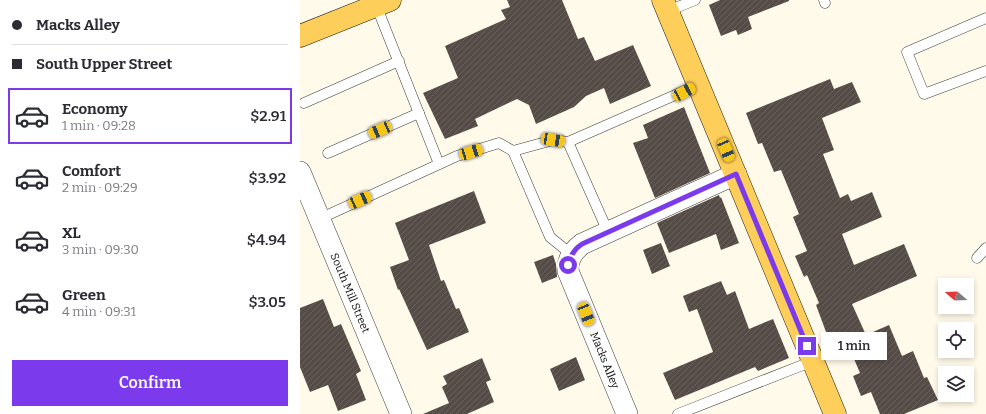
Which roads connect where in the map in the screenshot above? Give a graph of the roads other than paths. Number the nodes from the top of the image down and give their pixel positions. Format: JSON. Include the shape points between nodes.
{"nodes":[{"id":1,"x":695,"y":0,"type":"edge"},
{"id":2,"x":383,"y":3,"type":"edge"},
{"id":3,"x":666,"y":6,"type":"edge"},
{"id":4,"x":986,"y":18,"type":"edge"},
{"id":5,"x":300,"y":36,"type":"edge"},
{"id":6,"x":399,"y":61,"type":"junction"},
{"id":7,"x":986,"y":71,"type":"edge"},
{"id":8,"x":698,"y":84,"type":"junction"},
{"id":9,"x":304,"y":104,"type":"dead end"},
{"id":10,"x":420,"y":113,"type":"junction"},
{"id":11,"x":568,"y":142,"type":"junction"},
{"id":12,"x":513,"y":151,"type":"junction"},
{"id":13,"x":328,"y":153,"type":"dead end"},
{"id":14,"x":439,"y":164,"type":"junction"},
{"id":15,"x":300,"y":172,"type":"edge"},
{"id":16,"x":736,"y":174,"type":"junction"},
{"id":17,"x":319,"y":219,"type":"junction"},
{"id":18,"x":608,"y":232,"type":"junction"},
{"id":19,"x":986,"y":248,"type":"edge"},
{"id":20,"x":572,"y":255,"type":"junction"},
{"id":21,"x":977,"y":258,"type":"dead end"},
{"id":22,"x":813,"y":361,"type":"junction"},
{"id":23,"x":401,"y":414,"type":"edge"},
{"id":24,"x":627,"y":414,"type":"edge"},
{"id":25,"x":678,"y":414,"type":"edge"},
{"id":26,"x":835,"y":414,"type":"edge"}],
"edges":[{"from":1,"to":3,"type":"lane"},
{"from":2,"to":5,"type":"main road"},
{"from":2,"to":6,"type":"lane"},
{"from":3,"to":8,"type":"main road"},
{"from":4,"to":7,"type":"lane","via":[[908,52],[924,94]]},
{"from":6,"to":9,"type":"lane"},
{"from":6,"to":10,"type":"lane"},
{"from":8,"to":11,"type":"lane"},
{"from":8,"to":16,"type":"main road"},
{"from":10,"to":13,"type":"lane"},
{"from":10,"to":14,"type":"lane"},
{"from":11,"to":12,"type":"lane","via":[[553,140]]},
{"from":11,"to":18,"type":"lane"},
{"from":12,"to":14,"type":"lane","via":[[499,143]]},
{"from":12,"to":20,"type":"lane","via":[[550,237]]},
{"from":14,"to":17,"type":"lane"},
{"from":15,"to":17,"type":"street","name":"South Mill Street"},
{"from":16,"to":18,"type":"street"},
{"from":16,"to":22,"type":"main road"},
{"from":17,"to":23,"type":"street","name":"South Mill Street"},
{"from":18,"to":20,"type":"street","via":[[582,244]]},
{"from":19,"to":21,"type":"lane"},
{"from":20,"to":24,"type":"street","name":"Macks Alley","via":[[568,271]]},
{"from":22,"to":25,"type":"lane"},
{"from":22,"to":26,"type":"main road"}]}
